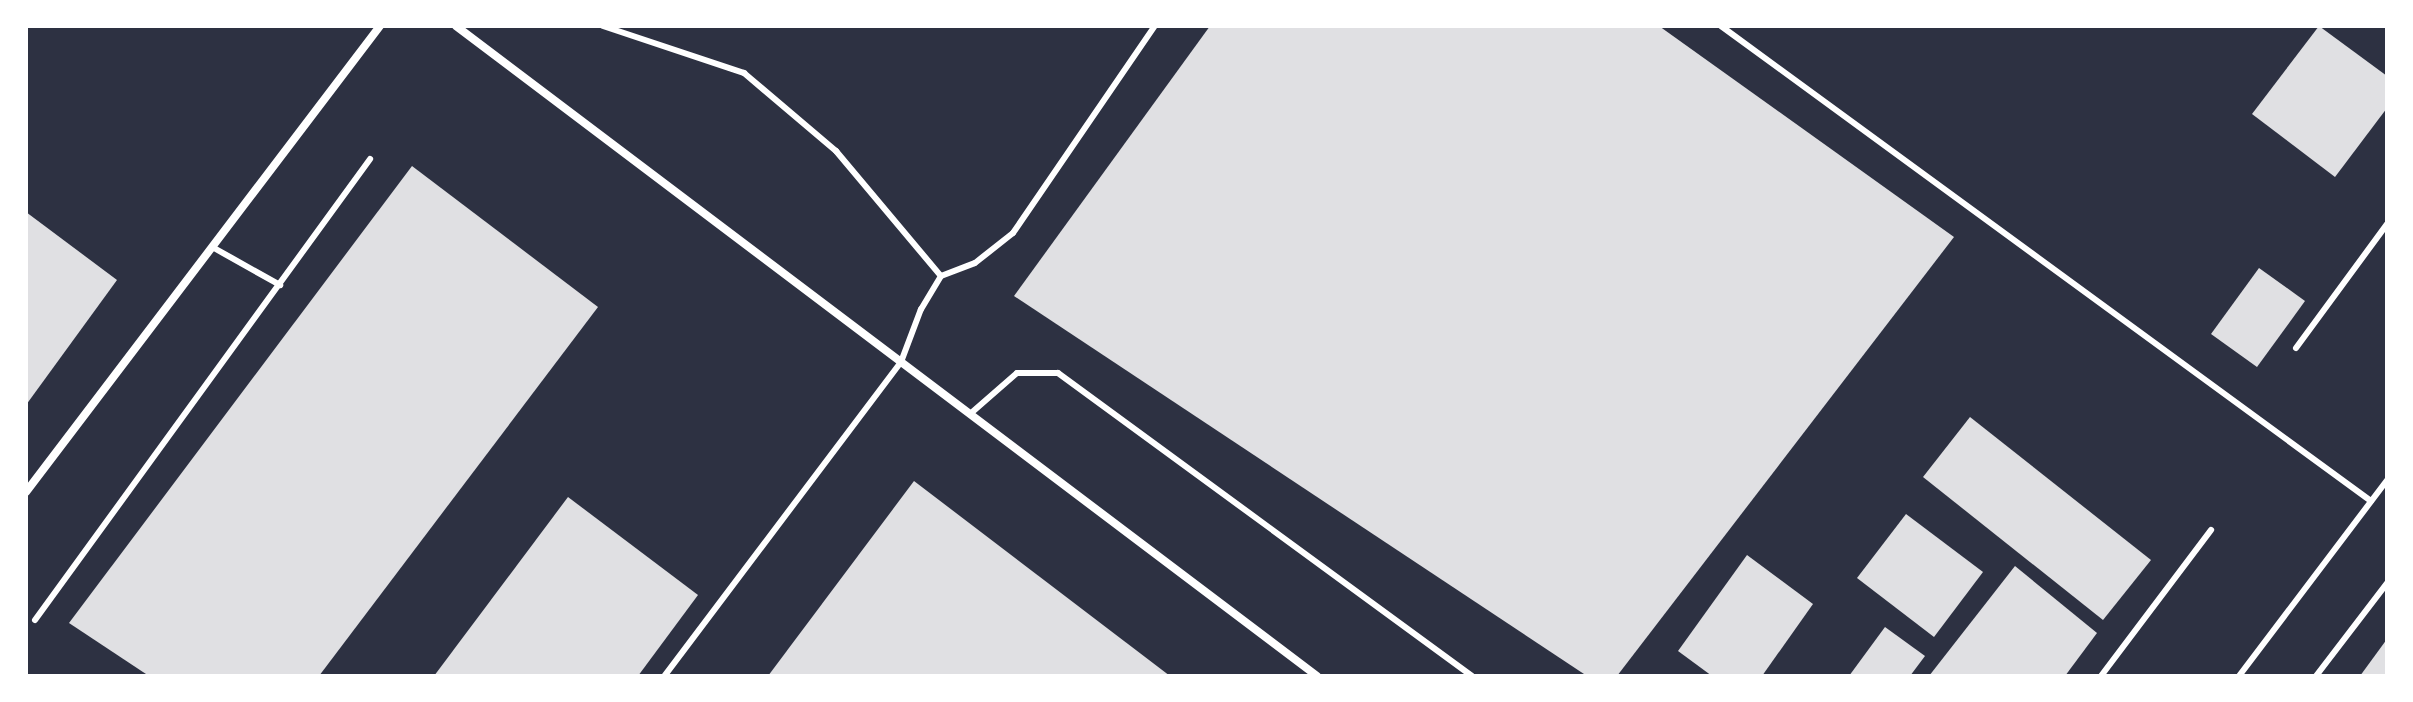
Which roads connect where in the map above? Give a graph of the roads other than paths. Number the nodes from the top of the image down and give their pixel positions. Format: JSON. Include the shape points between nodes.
{"nodes":[{"id":1,"x":380,"y":26,"type":"edge"},
{"id":2,"x":456,"y":26,"type":"edge"},
{"id":3,"x":603,"y":26,"type":"edge"},
{"id":4,"x":1155,"y":26,"type":"edge"},
{"id":5,"x":1721,"y":26,"type":"edge"},
{"id":6,"x":370,"y":159,"type":"dead end"},
{"id":7,"x":2387,"y":224,"type":"edge"},
{"id":8,"x":214,"y":248,"type":"junction"},
{"id":9,"x":941,"y":276,"type":"junction"},
{"id":10,"x":280,"y":285,"type":"junction"},
{"id":11,"x":2296,"y":348,"type":"dead end"},
{"id":12,"x":901,"y":362,"type":"junction"},
{"id":13,"x":970,"y":414,"type":"junction"},
{"id":14,"x":2387,"y":480,"type":"edge"},
{"id":15,"x":26,"y":492,"type":"edge"},
{"id":16,"x":2371,"y":501,"type":"junction"},
{"id":17,"x":2211,"y":530,"type":"dead end"},
{"id":18,"x":2387,"y":583,"type":"edge"},
{"id":19,"x":35,"y":620,"type":"dead end"},
{"id":20,"x":664,"y":676,"type":"edge"},
{"id":21,"x":1317,"y":676,"type":"edge"},
{"id":22,"x":1472,"y":676,"type":"edge"},
{"id":23,"x":2101,"y":676,"type":"edge"},
{"id":24,"x":2239,"y":676,"type":"edge"},
{"id":25,"x":2316,"y":676,"type":"edge"}],
"edges":[{"from":1,"to":8,"type":"street"},
{"from":2,"to":12,"type":"street"},
{"from":3,"to":9,"type":"lane","via":[[744,73],[836,151]]},
{"from":4,"to":9,"type":"lane","via":[[1013,233],[975,263]]},
{"from":5,"to":16,"type":"lane"},
{"from":6,"to":10,"type":"lane"},
{"from":7,"to":11,"type":"lane"},
{"from":8,"to":10,"type":"lane"},
{"from":8,"to":15,"type":"street"},
{"from":9,"to":12,"type":"lane","via":[[921,309]]},
{"from":10,"to":19,"type":"lane"},
{"from":12,"to":13,"type":"street"},
{"from":12,"to":20,"type":"lane"},
{"from":13,"to":21,"type":"street"},
{"from":13,"to":22,"type":"lane","via":[[1017,373],[1058,373]]},
{"from":14,"to":16,"type":"lane"},
{"from":16,"to":24,"type":"lane"},
{"from":17,"to":23,"type":"lane"},
{"from":18,"to":25,"type":"lane"}]}
